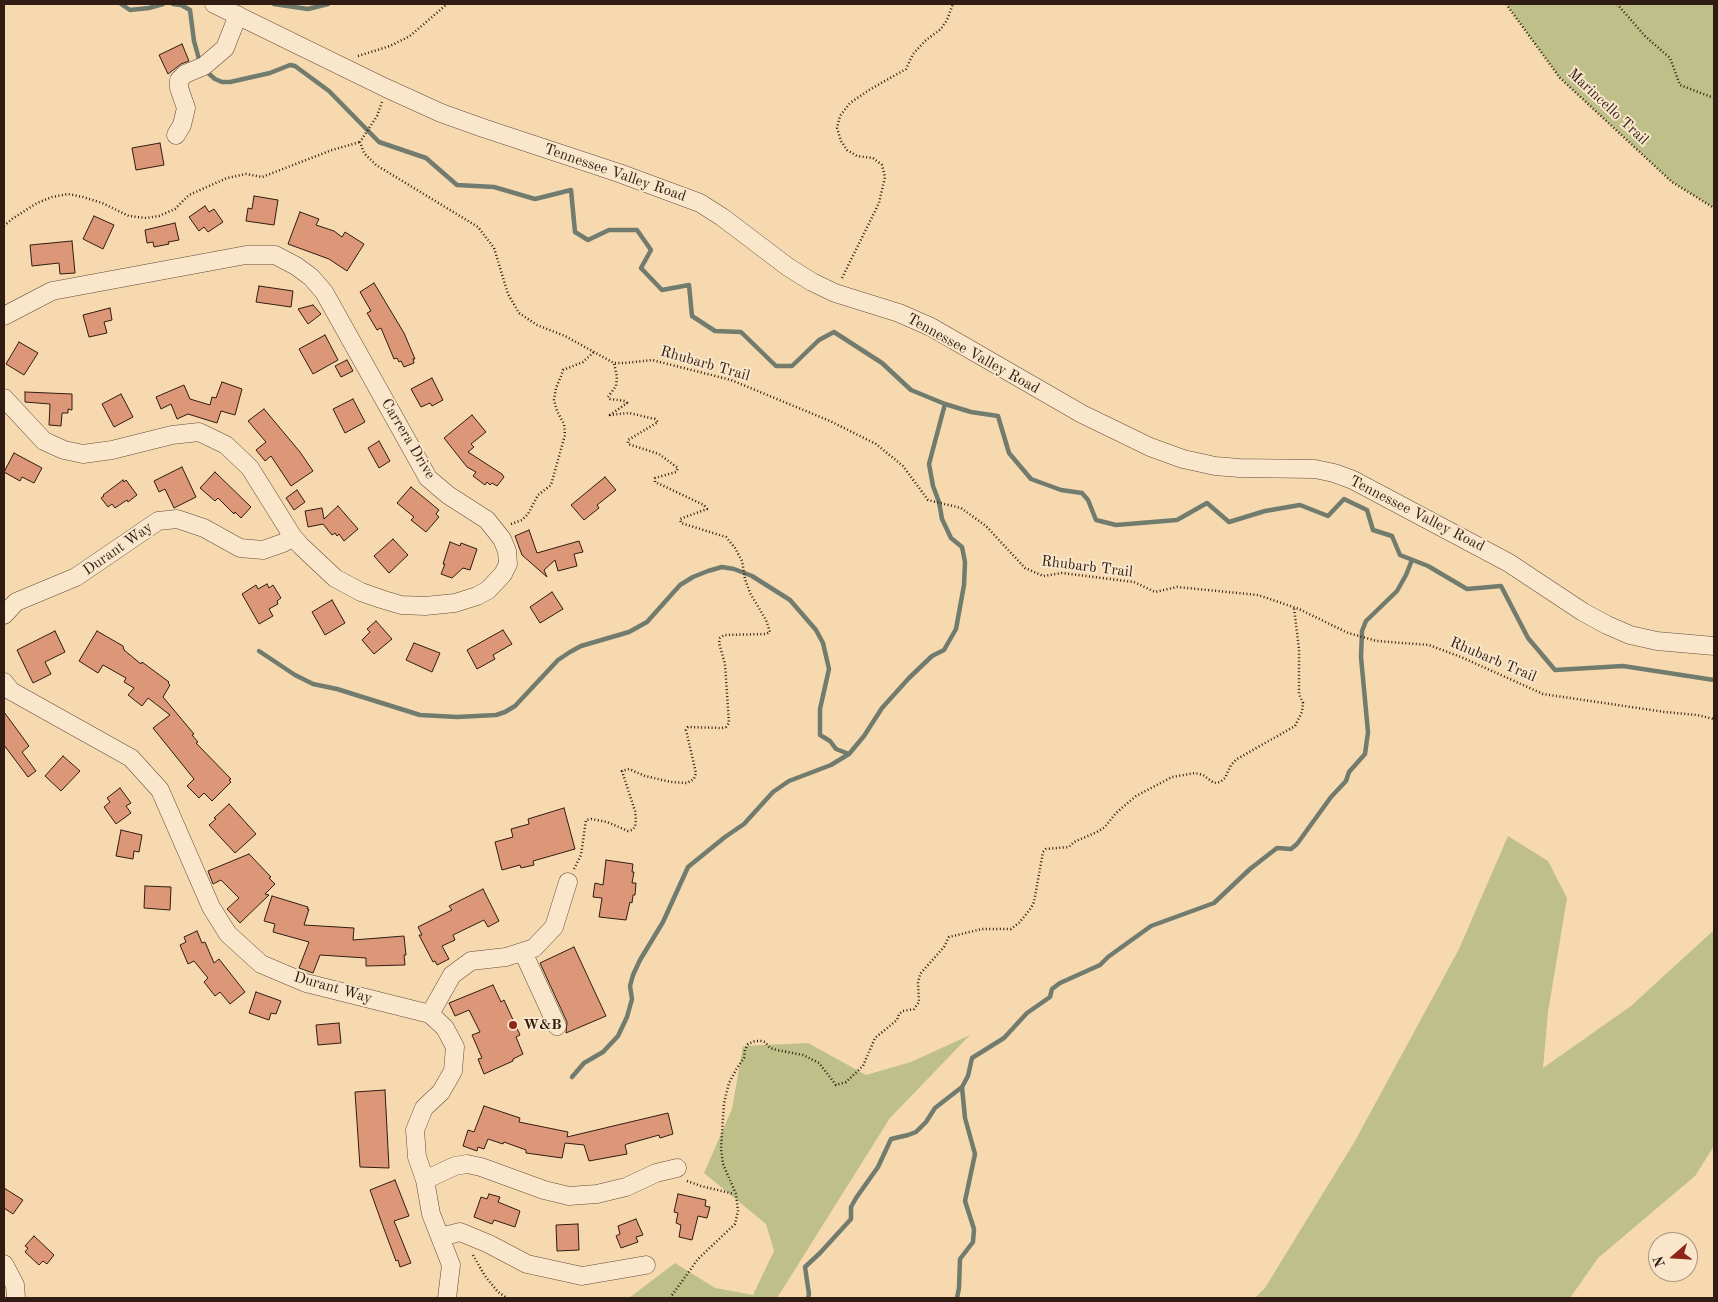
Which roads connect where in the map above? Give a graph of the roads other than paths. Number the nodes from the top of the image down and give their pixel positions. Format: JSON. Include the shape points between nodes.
{"nodes":[{"id":1,"x":214,"y":4,"type":"edge"},
{"id":2,"x":238,"y":15,"type":"junction"},
{"id":3,"x":176,"y":135,"type":"dead end"},
{"id":4,"x":4,"y":316,"type":"edge"},
{"id":5,"x":4,"y":398,"type":"edge"},
{"id":6,"x":293,"y":536,"type":"junction"},
{"id":7,"x":4,"y":615,"type":"edge"},
{"id":8,"x":1714,"y":646,"type":"edge"},
{"id":9,"x":4,"y":682,"type":"edge"},
{"id":10,"x":568,"y":882,"type":"dead end"},
{"id":11,"x":523,"y":952,"type":"junction"},
{"id":12,"x":430,"y":1014,"type":"junction"},
{"id":13,"x":557,"y":1026,"type":"dead end"},
{"id":14,"x":677,"y":1168,"type":"road end"},
{"id":15,"x":425,"y":1180,"type":"junction"},
{"id":16,"x":440,"y":1237,"type":"junction"},
{"id":17,"x":4,"y":1264,"type":"edge"},
{"id":18,"x":646,"y":1265,"type":"dead end"},
{"id":19,"x":16,"y":1298,"type":"edge"},
{"id":20,"x":447,"y":1298,"type":"edge"}],
"edges":[{"from":1,"to":2,"type":"street","name":"Tennessee Valley Road"},
{"from":2,"to":3,"type":"street","via":[[225,48],[204,66],[179,80],[186,108],[182,126]]},
{"from":2,"to":8,"type":"street","name":"Tennessee Valley Road","via":[[441,113],[619,172],[700,203],[812,282],[930,327],[1082,414],[1150,447],[1215,466],[1296,468],[1334,473],[1480,546],[1607,626],[1657,641]]},
{"from":4,"to":6,"type":"street","name":"Carrera Drive","via":[[52,291],[246,255],[275,255],[312,277],[324,292],[428,478],[487,520],[502,539],[508,564],[496,582],[477,596],[455,603],[401,605],[361,592],[335,578]]},
{"from":5,"to":6,"type":"street","name":"Carrera Drive","via":[[44,441],[83,454],[199,432],[226,445],[250,468]]},
{"from":6,"to":7,"type":"street","name":"Durant Way","via":[[283,544],[263,550],[240,548],[204,528],[177,519],[158,521],[76,578],[16,602]]},
{"from":9,"to":12,"type":"street","name":"Durant Way","via":[[11,690],[137,764],[160,790],[211,908],[228,934],[261,964],[306,983]]},
{"from":10,"to":11,"type":"street","via":[[554,927],[534,948]]},
{"from":11,"to":12,"type":"street","via":[[471,961],[452,975]]},
{"from":11,"to":13,"type":"street"},
{"from":12,"to":15,"type":"street","via":[[445,1028],[455,1046],[453,1072],[441,1092],[424,1108],[415,1130],[417,1157]]},
{"from":14,"to":15,"type":"street","via":[[656,1173],[626,1187],[570,1196],[467,1164]]},
{"from":15,"to":16,"type":"street","via":[[431,1214]]},
{"from":16,"to":18,"type":"street","via":[[460,1232],[527,1264],[582,1276]]},
{"from":16,"to":20,"type":"street","via":[[451,1266]]},
{"from":17,"to":19,"type":"street","via":[[15,1285]]}]}
